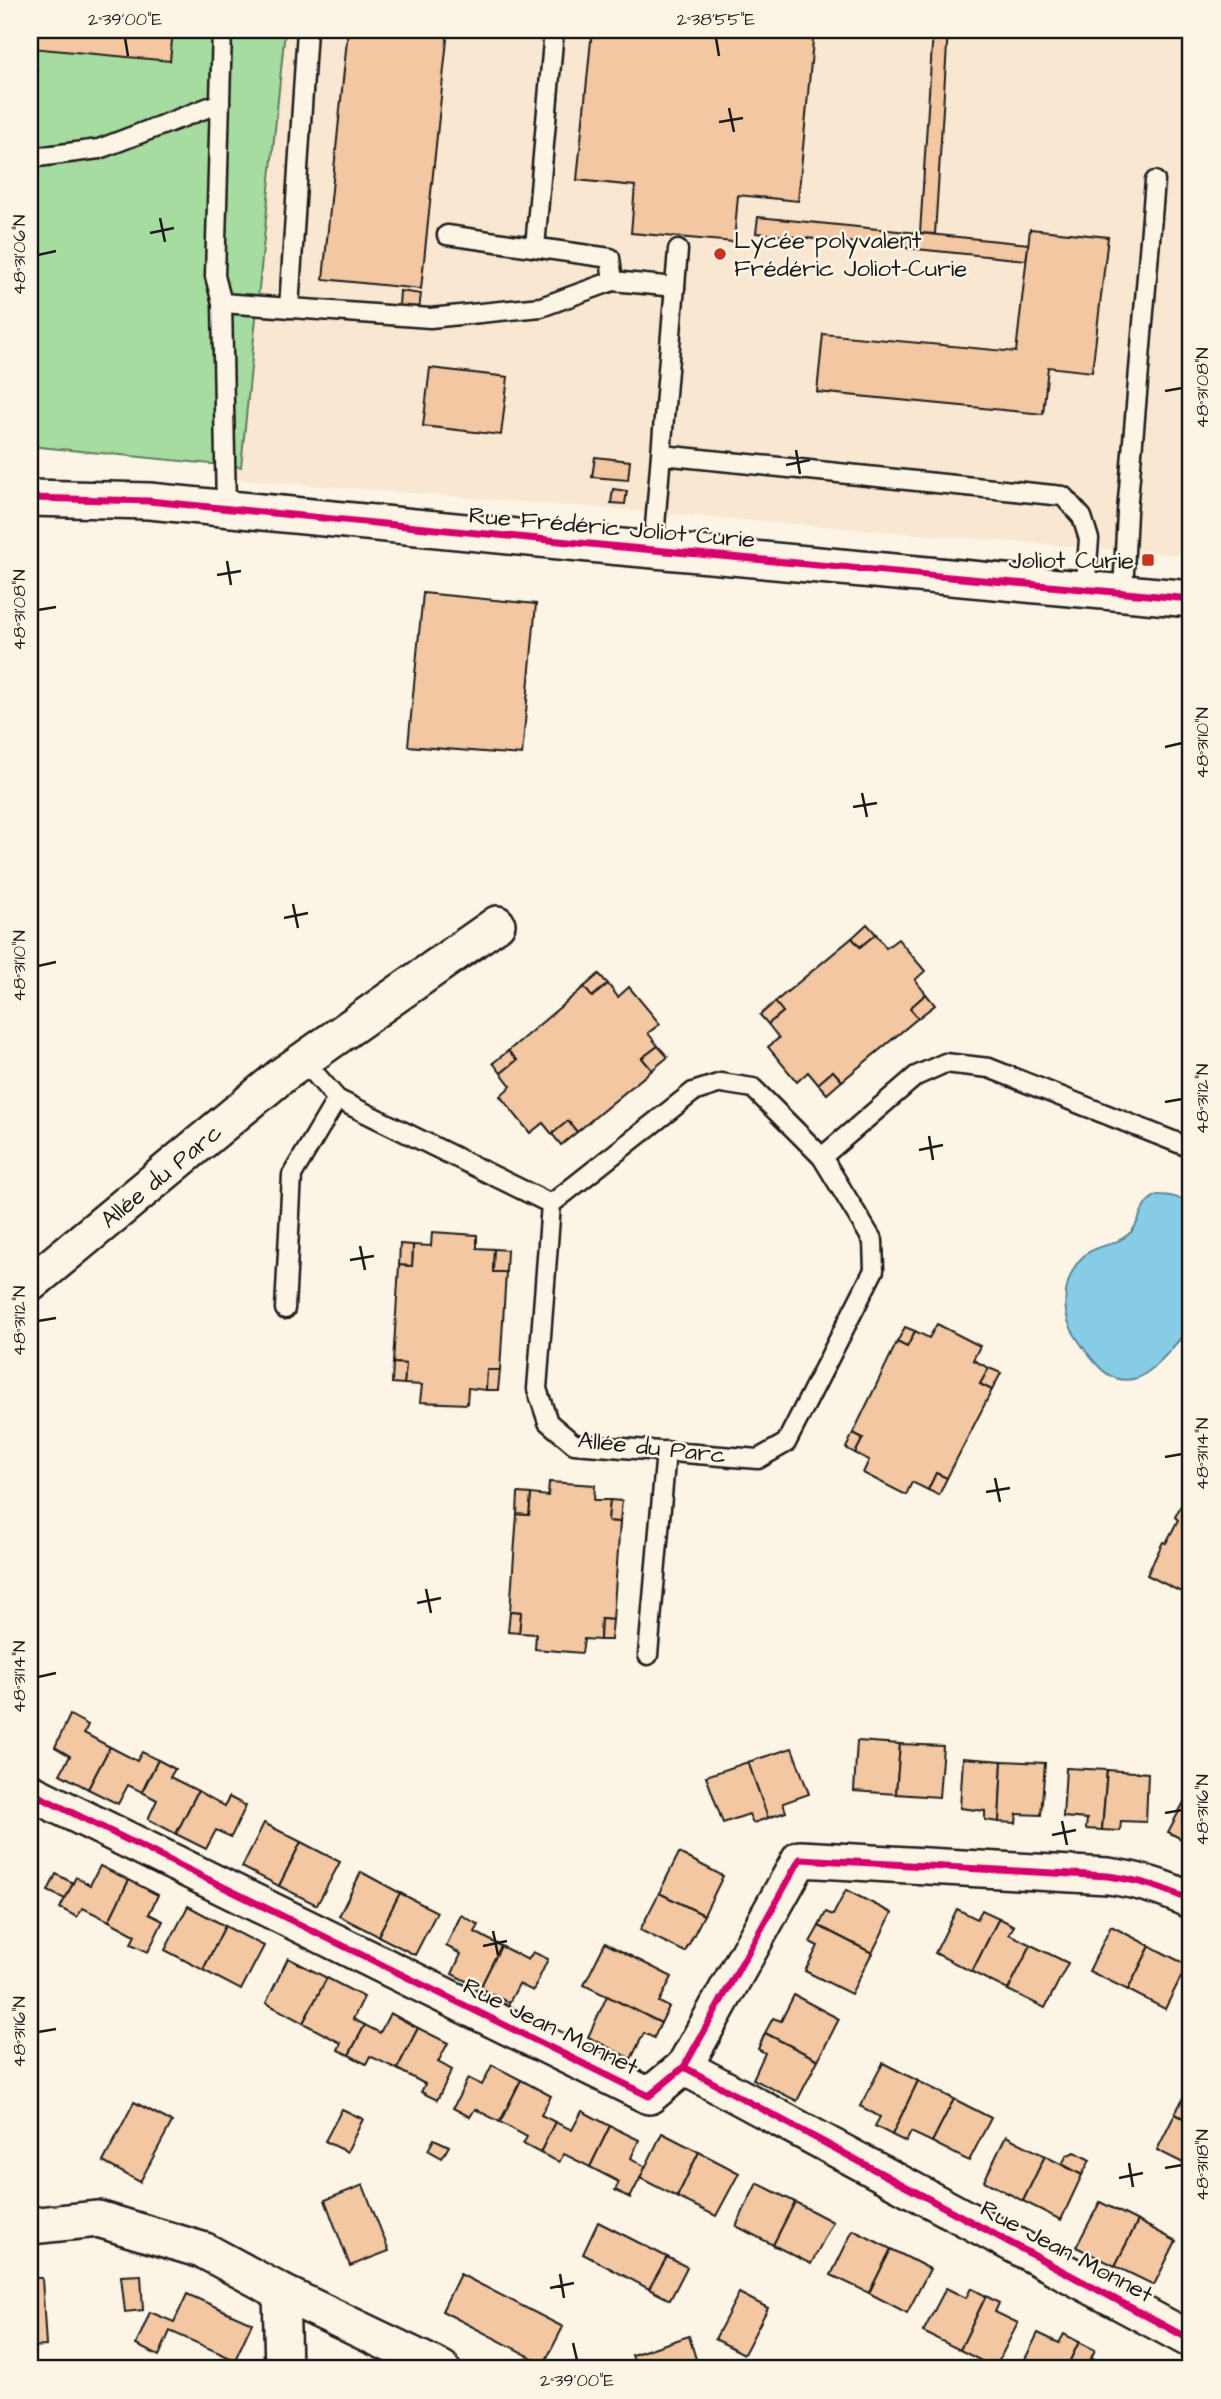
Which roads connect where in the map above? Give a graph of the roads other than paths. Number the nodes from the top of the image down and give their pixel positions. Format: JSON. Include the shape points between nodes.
{"nodes":[{"id":1,"x":222,"y":30,"type":"edge"},
{"id":2,"x":307,"y":30,"type":"edge"},
{"id":3,"x":554,"y":30,"type":"edge"},
{"id":4,"x":220,"y":103,"type":"junction"},
{"id":5,"x":30,"y":158,"type":"edge"},
{"id":6,"x":1155,"y":181,"type":"dead end"},
{"id":7,"x":447,"y":235,"type":"dead end"},
{"id":8,"x":535,"y":247,"type":"junction"},
{"id":9,"x":678,"y":250,"type":"dead end"},
{"id":10,"x":614,"y":281,"type":"junction"},
{"id":11,"x":675,"y":287,"type":"junction"},
{"id":12,"x":222,"y":303,"type":"junction"},
{"id":13,"x":289,"y":308,"type":"junction"},
{"id":14,"x":662,"y":455,"type":"junction"},
{"id":15,"x":30,"y":498,"type":"edge"},
{"id":16,"x":226,"y":508,"type":"junction"},
{"id":17,"x":653,"y":550,"type":"junction"},
{"id":18,"x":1085,"y":589,"type":"junction"},
{"id":19,"x":1123,"y":593,"type":"junction"},
{"id":20,"x":1191,"y":598,"type":"edge"},
{"id":21,"x":497,"y":924,"type":"dead end"},
{"id":22,"x":303,"y":1060,"type":"junction"},
{"id":23,"x":337,"y":1099,"type":"junction"},
{"id":24,"x":1191,"y":1147,"type":"edge"},
{"id":25,"x":822,"y":1157,"type":"junction"},
{"id":26,"x":551,"y":1204,"type":"junction"},
{"id":27,"x":30,"y":1284,"type":"edge"},
{"id":28,"x":285,"y":1309,"type":"dead end"},
{"id":29,"x":666,"y":1451,"type":"junction"},
{"id":30,"x":648,"y":1655,"type":"dead end"},
{"id":31,"x":30,"y":1792,"type":"edge"},
{"id":32,"x":1191,"y":1901,"type":"edge"},
{"id":33,"x":684,"y":2067,"type":"junction"},
{"id":34,"x":30,"y":2226,"type":"edge"},
{"id":35,"x":281,"y":2292,"type":"junction"},
{"id":36,"x":1191,"y":2340,"type":"edge"},
{"id":37,"x":283,"y":2369,"type":"edge"},
{"id":38,"x":442,"y":2369,"type":"edge"}],
"edges":[{"from":1,"to":4,"type":"lane"},
{"from":2,"to":13,"type":"lane"},
{"from":3,"to":8,"type":"lane"},
{"from":4,"to":5,"type":"lane","via":[[99,149]]},
{"from":4,"to":12,"type":"lane","via":[[215,276]]},
{"from":6,"to":19,"type":"lane"},
{"from":7,"to":8,"type":"lane"},
{"from":8,"to":10,"type":"lane","via":[[610,258]]},
{"from":9,"to":11,"type":"lane"},
{"from":10,"to":11,"type":"lane"},
{"from":10,"to":13,"type":"lane","via":[[541,307],[430,318]]},
{"from":11,"to":14,"type":"lane"},
{"from":12,"to":13,"type":"lane"},
{"from":12,"to":16,"type":"lane"},
{"from":14,"to":17,"type":"lane"},
{"from":14,"to":18,"type":"lane","via":[[1063,496],[1082,517],[1089,539]]},
{"from":15,"to":16,"type":"street","name":"Rue Frédéric Joliot Curie"},
{"from":16,"to":17,"type":"street","name":"Rue Frédéric Joliot Curie"},
{"from":17,"to":18,"type":"street","name":"Rue Frédéric Joliot Curie"},
{"from":18,"to":19,"type":"street","name":"Rue Frédéric Joliot Curie"},
{"from":19,"to":20,"type":"street","name":"Rue Frédéric Joliot Curie"},
{"from":21,"to":22,"type":"street","name":"Allée du Parc"},
{"from":22,"to":23,"type":"lane"},
{"from":22,"to":27,"type":"street","name":"Allée du Parc"},
{"from":23,"to":26,"type":"lane"},
{"from":23,"to":28,"type":"lane","via":[[292,1174]]},
{"from":24,"to":25,"type":"lane","via":[[989,1069],[945,1063],[916,1076]]},
{"from":25,"to":26,"type":"lane","name":"Allée du Parc","via":[[753,1088],[722,1083],[693,1092]]},
{"from":25,"to":29,"type":"lane","name":"Allée du Parc","via":[[873,1241],[874,1270],[786,1443],[758,1459]]},
{"from":26,"to":29,"type":"lane","name":"Allée du Parc","via":[[537,1389],[548,1422],[574,1444]]},
{"from":29,"to":30,"type":"lane"},
{"from":31,"to":33,"type":"street","name":"Rue Jean Monnet","via":[[649,2096]]},
{"from":32,"to":33,"type":"street","via":[[1139,1880],[1108,1876],[800,1859]]},
{"from":33,"to":36,"type":"street","name":"Rue Jean Monnet"},
{"from":34,"to":35,"type":"street","via":[[98,2219],[205,2251]]},
{"from":35,"to":37,"type":"street"},
{"from":35,"to":38,"type":"street"}]}
